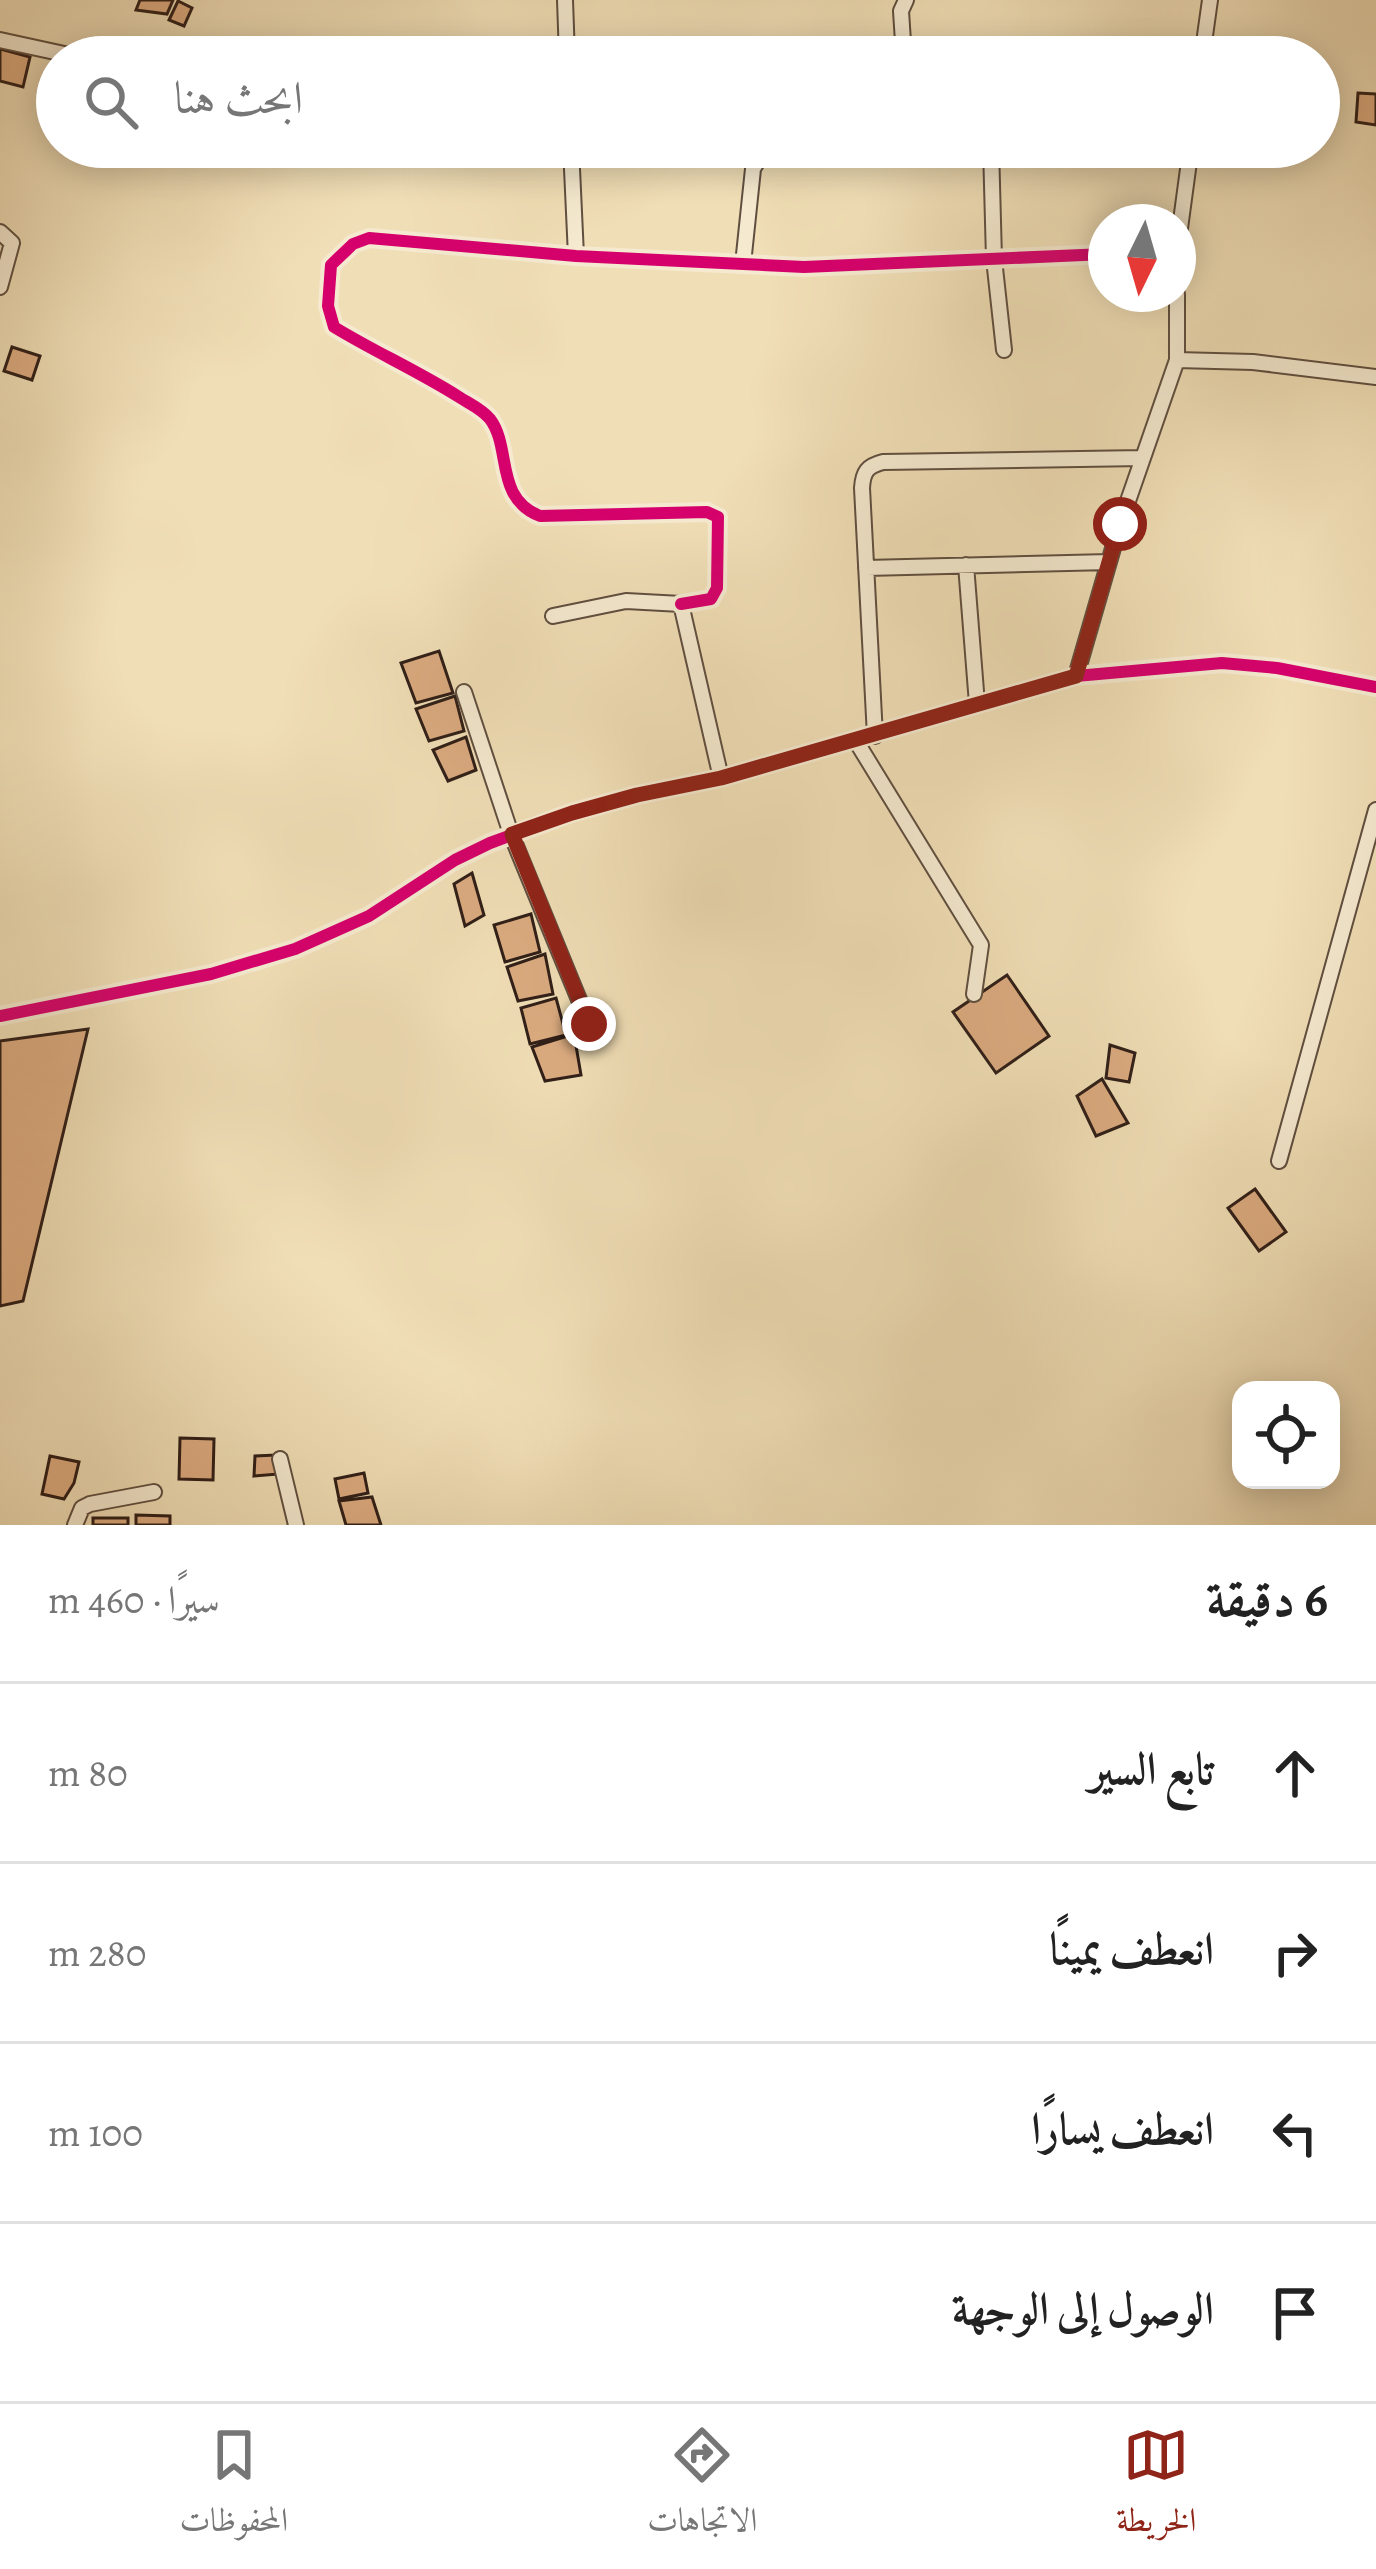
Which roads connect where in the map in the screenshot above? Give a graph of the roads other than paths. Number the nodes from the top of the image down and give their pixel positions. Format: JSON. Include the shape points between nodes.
{"nodes":[{"id":1,"x":565,"y":0,"type":"edge"},
{"id":2,"x":906,"y":0,"type":"edge"},
{"id":3,"x":1210,"y":0,"type":"edge"},
{"id":4,"x":566,"y":36,"type":"edge"},
{"id":5,"x":903,"y":36,"type":"edge"},
{"id":6,"x":1205,"y":36,"type":"edge"},
{"id":7,"x":0,"y":40,"type":"edge"},
{"id":8,"x":36,"y":48,"type":"edge"},
{"id":9,"x":573,"y":168,"type":"edge"},
{"id":10,"x":754,"y":168,"type":"edge"},
{"id":11,"x":992,"y":168,"type":"edge"},
{"id":12,"x":1188,"y":168,"type":"edge"},
{"id":13,"x":1183,"y":204,"type":"edge"},
{"id":14,"x":0,"y":232,"type":"edge"},
{"id":15,"x":1088,"y":255,"type":"edge"},
{"id":16,"x":576,"y":256,"type":"junction"},
{"id":17,"x":994,"y":259,"type":"junction"},
{"id":18,"x":743,"y":264,"type":"junction"},
{"id":19,"x":0,"y":287,"type":"edge"},
{"id":20,"x":1177,"y":312,"type":"edge"},
{"id":21,"x":1004,"y":350,"type":"dead end"},
{"id":22,"x":1178,"y":360,"type":"junction"},
{"id":23,"x":1376,"y":377,"type":"edge"},
{"id":24,"x":1144,"y":458,"type":"junction"},
{"id":25,"x":1109,"y":562,"type":"junction"},
{"id":26,"x":966,"y":566,"type":"junction"},
{"id":27,"x":866,"y":568,"type":"junction"},
{"id":28,"x":681,"y":604,"type":"junction"},
{"id":29,"x":553,"y":616,"type":"dead end"},
{"id":30,"x":1076,"y":676,"type":"junction"},
{"id":31,"x":1376,"y":687,"type":"edge"},
{"id":32,"x":464,"y":692,"type":"dead end"},
{"id":33,"x":977,"y":704,"type":"junction"},
{"id":34,"x":875,"y":736,"type":"junction"},
{"id":35,"x":856,"y":741,"type":"junction"},
{"id":36,"x":721,"y":778,"type":"junction"},
{"id":37,"x":1376,"y":810,"type":"edge"},
{"id":38,"x":512,"y":834,"type":"junction"},
{"id":39,"x":974,"y":994,"type":"dead end"},
{"id":40,"x":0,"y":1016,"type":"edge"},
{"id":41,"x":589,"y":1024,"type":"dead end"},
{"id":42,"x":1279,"y":1161,"type":"dead end"},
{"id":43,"x":280,"y":1459,"type":"dead end"},
{"id":44,"x":154,"y":1492,"type":"dead end"},
{"id":45,"x":75,"y":1525,"type":"edge"},
{"id":46,"x":296,"y":1525,"type":"edge"}],
"edges":[{"from":1,"to":4,"type":"street"},
{"from":2,"to":5,"type":"street"},
{"from":3,"to":6,"type":"street"},
{"from":7,"to":8,"type":"street"},
{"from":9,"to":16,"type":"street"},
{"from":10,"to":18,"type":"street"},
{"from":11,"to":17,"type":"street"},
{"from":12,"to":13,"type":"street"},
{"from":14,"to":19,"type":"street","via":[[12,243]]},
{"from":15,"to":17,"type":"street"},
{"from":16,"to":18,"type":"street"},
{"from":16,"to":28,"type":"street","via":[[369,238],[331,265],[328,306],[334,327],[486,414],[525,510],[718,518],[717,588],[711,598]]},
{"from":17,"to":18,"type":"street"},
{"from":17,"to":21,"type":"street"},
{"from":20,"to":22,"type":"street"},
{"from":22,"to":23,"type":"street"},
{"from":22,"to":24,"type":"street"},
{"from":24,"to":25,"type":"street"},
{"from":24,"to":27,"type":"street","via":[[870,465],[862,488]]},
{"from":25,"to":26,"type":"street"},
{"from":25,"to":30,"type":"street"},
{"from":26,"to":27,"type":"street"},
{"from":26,"to":33,"type":"street"},
{"from":27,"to":34,"type":"street"},
{"from":28,"to":29,"type":"street","via":[[626,601]]},
{"from":28,"to":36,"type":"street"},
{"from":30,"to":31,"type":"street","via":[[1222,663]]},
{"from":30,"to":33,"type":"street"},
{"from":32,"to":38,"type":"street"},
{"from":33,"to":34,"type":"street"},
{"from":34,"to":35,"type":"street"},
{"from":35,"to":36,"type":"street"},
{"from":35,"to":39,"type":"street","via":[[981,945]]},
{"from":36,"to":38,"type":"street"},
{"from":37,"to":42,"type":"street"},
{"from":38,"to":40,"type":"street","via":[[295,949]]},
{"from":38,"to":41,"type":"street"},
{"from":43,"to":46,"type":"street"},
{"from":44,"to":45,"type":"street","via":[[89,1504]]}]}
